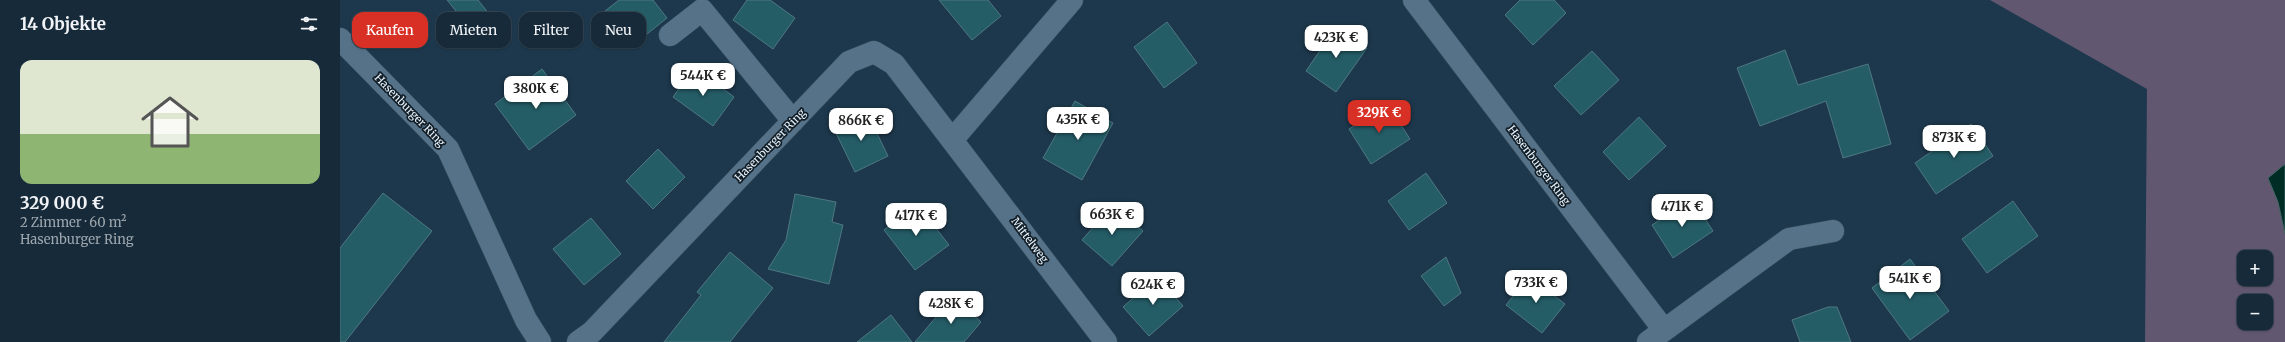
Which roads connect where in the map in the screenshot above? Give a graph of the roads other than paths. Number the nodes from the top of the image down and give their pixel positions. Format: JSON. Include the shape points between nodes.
{"nodes":[{"id":1,"x":1072,"y":0,"type":"edge"},
{"id":2,"x":1414,"y":0,"type":"edge"},
{"id":3,"x":670,"y":35,"type":"dead end"},
{"id":4,"x":340,"y":39,"type":"edge"},
{"id":5,"x":793,"y":121,"type":"junction"},
{"id":6,"x":953,"y":139,"type":"junction"},
{"id":7,"x":1833,"y":231,"type":"dead end"},
{"id":8,"x":1656,"y":336,"type":"edge"},
{"id":9,"x":540,"y":342,"type":"edge"},
{"id":10,"x":578,"y":342,"type":"edge"},
{"id":11,"x":1106,"y":342,"type":"edge"}],
"edges":[{"from":1,"to":6,"type":"street"},
{"from":2,"to":8,"type":"street","name":"Hasenburger Ring"},
{"from":3,"to":5,"type":"street","via":[[702,10]]},
{"from":4,"to":9,"type":"street","name":"Hasenburger Ring","via":[[448,149],[526,320]]},
{"from":5,"to":6,"type":"street","name":"Hasenburger Ring","via":[[849,62],[874,52],[894,64]]},
{"from":5,"to":10,"type":"street","name":"Hasenburger Ring","via":[[592,332]]},
{"from":6,"to":11,"type":"street","name":"Mittelweg"},
{"from":7,"to":8,"type":"street","name":"Hasenburger Ring","via":[[1789,240]]}]}
